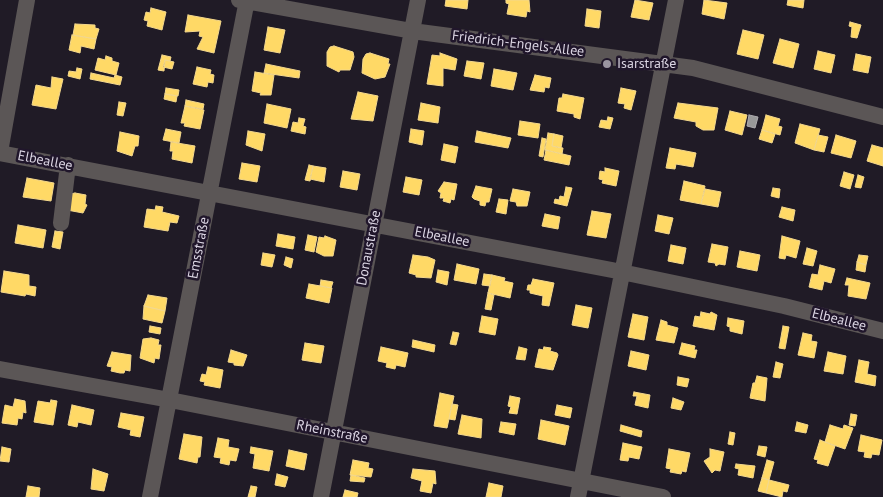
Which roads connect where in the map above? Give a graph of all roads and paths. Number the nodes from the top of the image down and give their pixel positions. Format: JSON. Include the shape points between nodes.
{"nodes":[{"id":1,"x":27,"y":0,"type":"edge"},
{"id":2,"x":418,"y":0,"type":"edge"},
{"id":3,"x":676,"y":0,"type":"edge"},
{"id":4,"x":244,"y":1,"type":"edge"},
{"id":5,"x":412,"y":31,"type":"junction"},
{"id":6,"x":664,"y":63,"type":"junction"},
{"id":7,"x":883,"y":117,"type":"edge"},
{"id":8,"x":0,"y":152,"type":"edge"},
{"id":9,"x":68,"y":165,"type":"junction"},
{"id":10,"x":209,"y":191,"type":"junction"},
{"id":11,"x":60,"y":223,"type":"dead end"},
{"id":12,"x":374,"y":224,"type":"junction"},
{"id":13,"x":624,"y":273,"type":"junction"},
{"id":14,"x":883,"y":331,"type":"edge"},
{"id":15,"x":0,"y":369,"type":"edge"},
{"id":16,"x":170,"y":400,"type":"junction"},
{"id":17,"x":333,"y":433,"type":"junction"},
{"id":18,"x":580,"y":489,"type":"edge"},
{"id":19,"x":150,"y":497,"type":"edge"},
{"id":20,"x":321,"y":497,"type":"edge"},
{"id":21,"x":663,"y":497,"type":"edge"}],
"edges":[{"from":1,"to":8,"type":"street"},
{"from":2,"to":5,"type":"street","name":"Donaustraße"},
{"from":3,"to":6,"type":"street"},
{"from":4,"to":5,"type":"street","name":"Friedrich-Engels-Allee"},
{"from":4,"to":10,"type":"street","name":"Emsstraße"},
{"from":5,"to":6,"type":"street","name":"Friedrich-Engels-Allee"},
{"from":5,"to":12,"type":"street","name":"Donaustraße"},
{"from":6,"to":7,"type":"street","name":"Friedrich-Engels-Allee"},
{"from":6,"to":13,"type":"street"},
{"from":8,"to":9,"type":"street","name":"Elbeallee"},
{"from":9,"to":10,"type":"street","name":"Elbeallee"},
{"from":9,"to":11,"type":"street"},
{"from":10,"to":12,"type":"street","name":"Elbeallee"},
{"from":10,"to":16,"type":"street","name":"Emsstraße"},
{"from":12,"to":13,"type":"street","name":"Elbeallee"},
{"from":12,"to":17,"type":"street","name":"Donaustraße"},
{"from":13,"to":14,"type":"street","name":"Elbeallee","via":[[784,306]]},
{"from":13,"to":18,"type":"street"},
{"from":15,"to":16,"type":"street","name":"Rheinstraße"},
{"from":16,"to":17,"type":"street","name":"Rheinstraße"},
{"from":16,"to":19,"type":"street","name":"Emsstraße"},
{"from":17,"to":18,"type":"street","name":"Rheinstraße"},
{"from":17,"to":20,"type":"street","name":"Donaustraße"},
{"from":18,"to":21,"type":"street","name":"Rheinstraße"}]}
